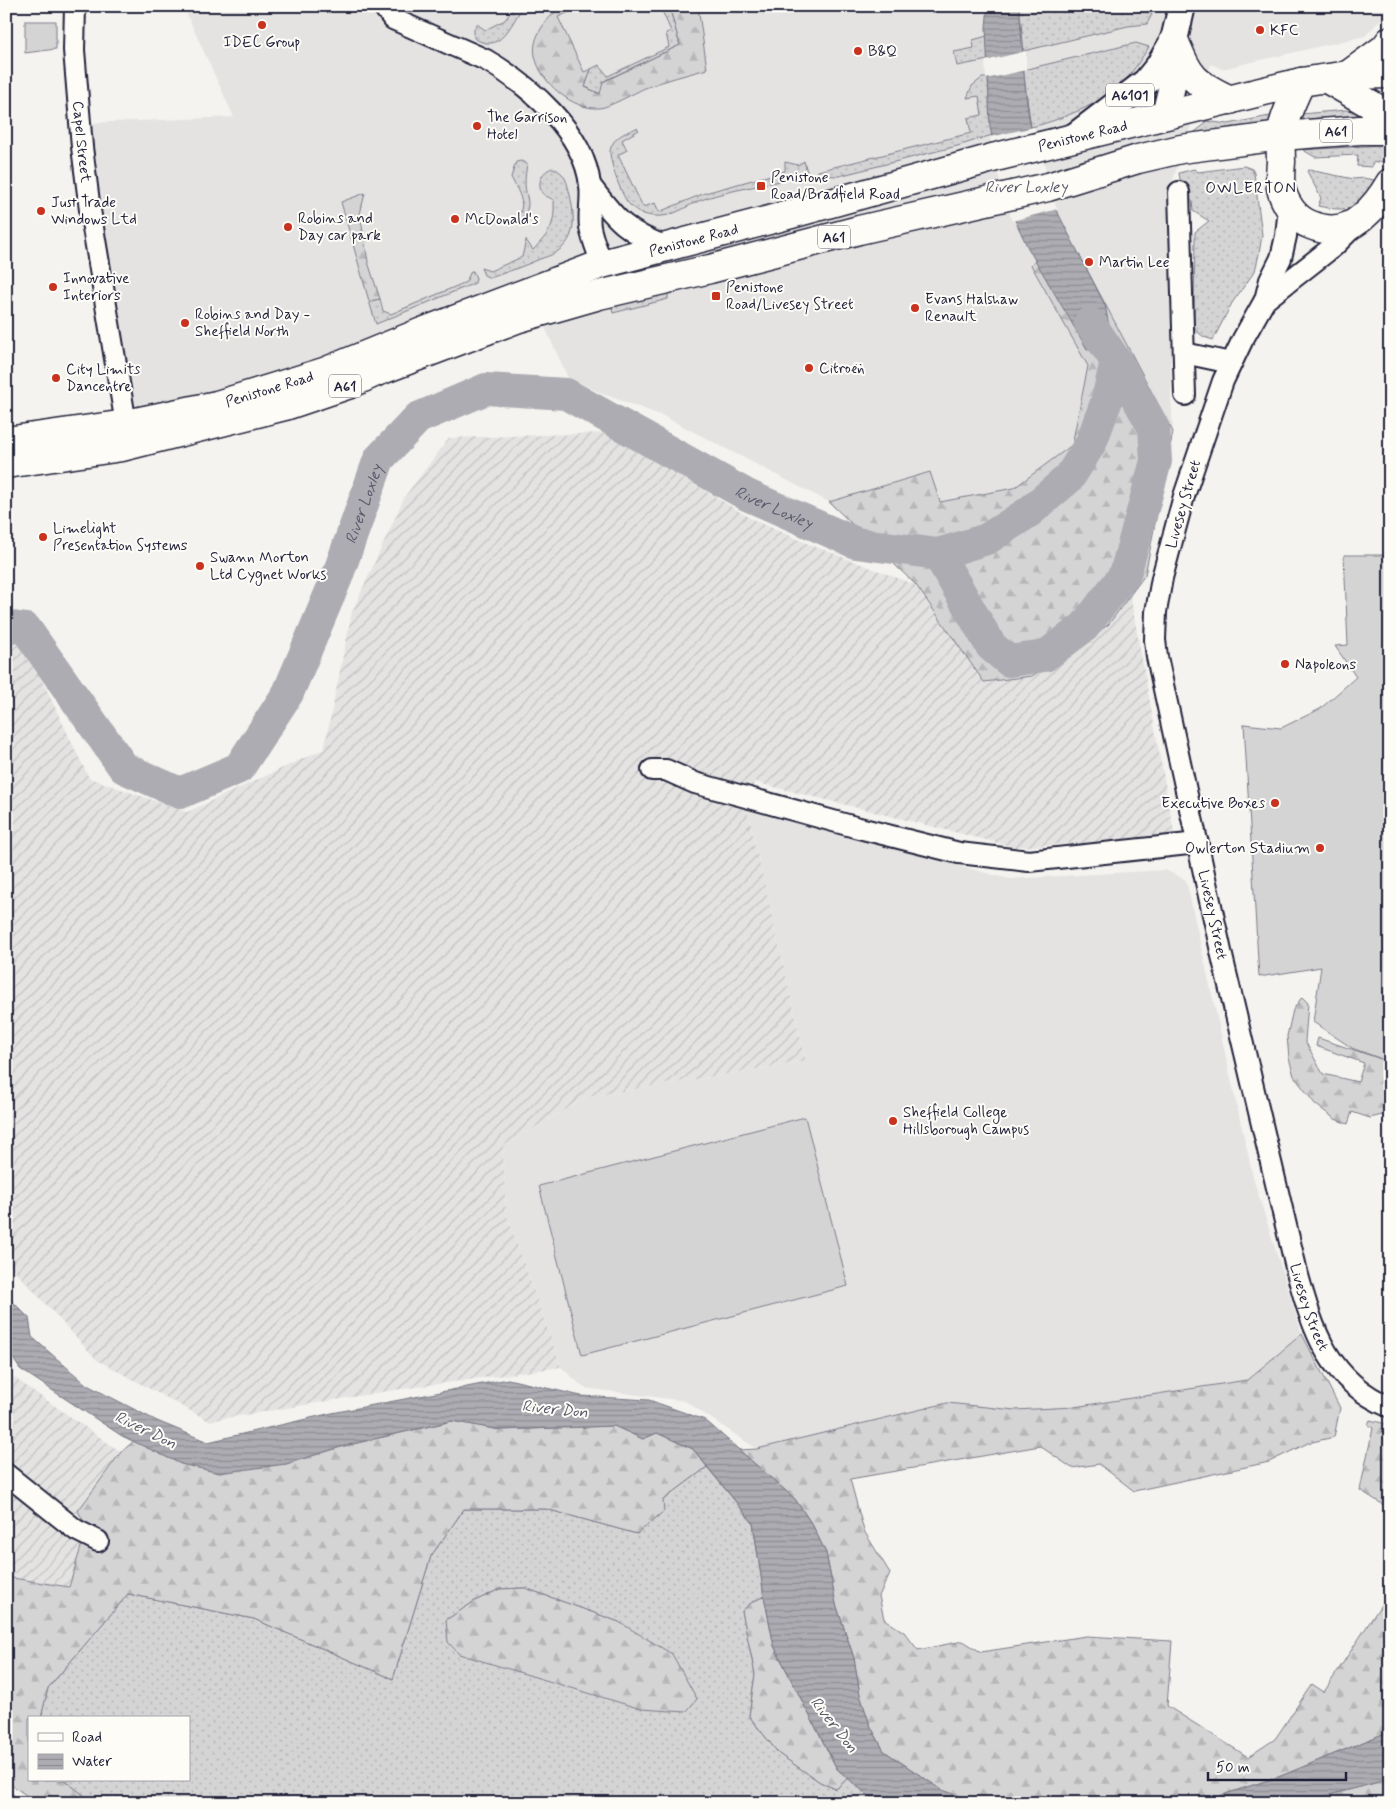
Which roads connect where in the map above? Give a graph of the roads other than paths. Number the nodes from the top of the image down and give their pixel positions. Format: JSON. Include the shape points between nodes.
{"nodes":[{"id":1,"x":75,"y":6,"type":"edge"},
{"id":2,"x":383,"y":6,"type":"edge"},
{"id":3,"x":1182,"y":6,"type":"edge"},
{"id":4,"x":1174,"y":40,"type":"junction"},
{"id":5,"x":1390,"y":41,"type":"edge"},
{"id":6,"x":1390,"y":74,"type":"edge"},
{"id":7,"x":1325,"y":79,"type":"junction"},
{"id":8,"x":1230,"y":100,"type":"junction"},
{"id":9,"x":1165,"y":116,"type":"junction"},
{"id":10,"x":1390,"y":122,"type":"edge"},
{"id":11,"x":1390,"y":130,"type":"edge"},
{"id":12,"x":1281,"y":136,"type":"junction"},
{"id":13,"x":1073,"y":138,"type":"junction"},
{"id":14,"x":1138,"y":159,"type":"junction"},
{"id":15,"x":1390,"y":183,"type":"edge"},
{"id":16,"x":590,"y":185,"type":"junction"},
{"id":17,"x":1179,"y":192,"type":"dead end"},
{"id":18,"x":1289,"y":207,"type":"junction"},
{"id":19,"x":1359,"y":221,"type":"junction"},
{"id":20,"x":668,"y":247,"type":"junction"},
{"id":21,"x":602,"y":264,"type":"junction"},
{"id":22,"x":674,"y":276,"type":"junction"},
{"id":23,"x":1265,"y":300,"type":"junction"},
{"id":24,"x":1184,"y":353,"type":"junction"},
{"id":25,"x":1231,"y":363,"type":"junction"},
{"id":26,"x":1185,"y":395,"type":"dead end"},
{"id":27,"x":126,"y":424,"type":"junction"},
{"id":28,"x":6,"y":441,"type":"edge"},
{"id":29,"x":6,"y":464,"type":"edge"},
{"id":30,"x":652,"y":770,"type":"dead end"},
{"id":31,"x":1198,"y":843,"type":"junction"},
{"id":32,"x":1390,"y":1407,"type":"edge"},
{"id":33,"x":6,"y":1474,"type":"edge"},
{"id":34,"x":98,"y":1540,"type":"dead end"}],
"edges":[{"from":1,"to":27,"type":"street","name":"Capel Street","via":[[74,50],[82,147]]},
{"from":2,"to":16,"type":"street","via":[[393,19],[486,60],[523,84],[539,98],[574,141]]},
{"from":3,"to":4,"type":"main road"},
{"from":4,"to":8,"type":"highway","via":[[1188,71],[1198,83]]},
{"from":4,"to":9,"type":"main road","number":"A6101","via":[[1172,86]]},
{"from":4,"to":13,"type":"main road","number":"A6101","via":[[1146,82]]},
{"from":5,"to":7,"type":"highway","via":[[1385,48]]},
{"from":6,"to":7,"type":"highway","name":"Penistone Road","number":"A61"},
{"from":7,"to":8,"type":"highway","name":"Penistone Road","number":"A61"},
{"from":7,"to":10,"type":"highway","via":[[1372,105]]},
{"from":7,"to":12,"type":"highway","via":[[1288,112]]},
{"from":8,"to":9,"type":"highway","name":"Penistone Road","number":"A61"},
{"from":9,"to":13,"type":"highway","name":"Penistone Road","number":"A61"},
{"from":9,"to":14,"type":"highway","via":[[1153,141]]},
{"from":11,"to":12,"type":"highway","name":"Penistone Road","number":"A61"},
{"from":12,"to":14,"type":"highway","name":"Penistone Road","number":"A61","via":[[1181,149]]},
{"from":12,"to":18,"type":"highway","via":[[1280,176],[1282,192]]},
{"from":13,"to":20,"type":"highway","name":"Penistone Road","number":"A61"},
{"from":14,"to":22,"type":"highway","name":"Penistone Road","number":"A61","via":[[1048,187]]},
{"from":15,"to":19,"type":"highway"},
{"from":16,"to":20,"type":"street","via":[[632,232]]},
{"from":16,"to":21,"type":"street","via":[[590,228]]},
{"from":17,"to":24,"type":"street"},
{"from":18,"to":19,"type":"highway","via":[[1306,224],[1322,229],[1336,230]]},
{"from":18,"to":23,"type":"street","name":"Livesey Street","via":[[1285,246]]},
{"from":19,"to":23,"type":"street","name":"Livesey Street","via":[[1334,246]]},
{"from":20,"to":21,"type":"highway","name":"Penistone Road","number":"A61"},
{"from":21,"to":22,"type":"highway","via":[[616,274],[647,271]]},
{"from":21,"to":27,"type":"highway","name":"Penistone Road","number":"A61","via":[[309,377],[217,405]]},
{"from":22,"to":29,"type":"highway","name":"Penistone Road","number":"A61","via":[[519,318],[285,406],[122,448]]},
{"from":23,"to":25,"type":"street","name":"Livesey Street"},
{"from":24,"to":25,"type":"street"},
{"from":24,"to":26,"type":"street"},
{"from":25,"to":31,"type":"street","name":"Livesey Street","via":[[1186,490],[1162,578],[1155,626],[1157,657]]},
{"from":27,"to":28,"type":"highway","name":"Penistone Road","number":"A61"},
{"from":30,"to":31,"type":"street","via":[[666,770],[695,783],[959,853],[1029,861]]},
{"from":31,"to":32,"type":"street","name":"Livesey Street","via":[[1310,1318],[1324,1349],[1339,1370],[1362,1391]]},
{"from":33,"to":34,"type":"street","via":[[76,1530]]}]}
